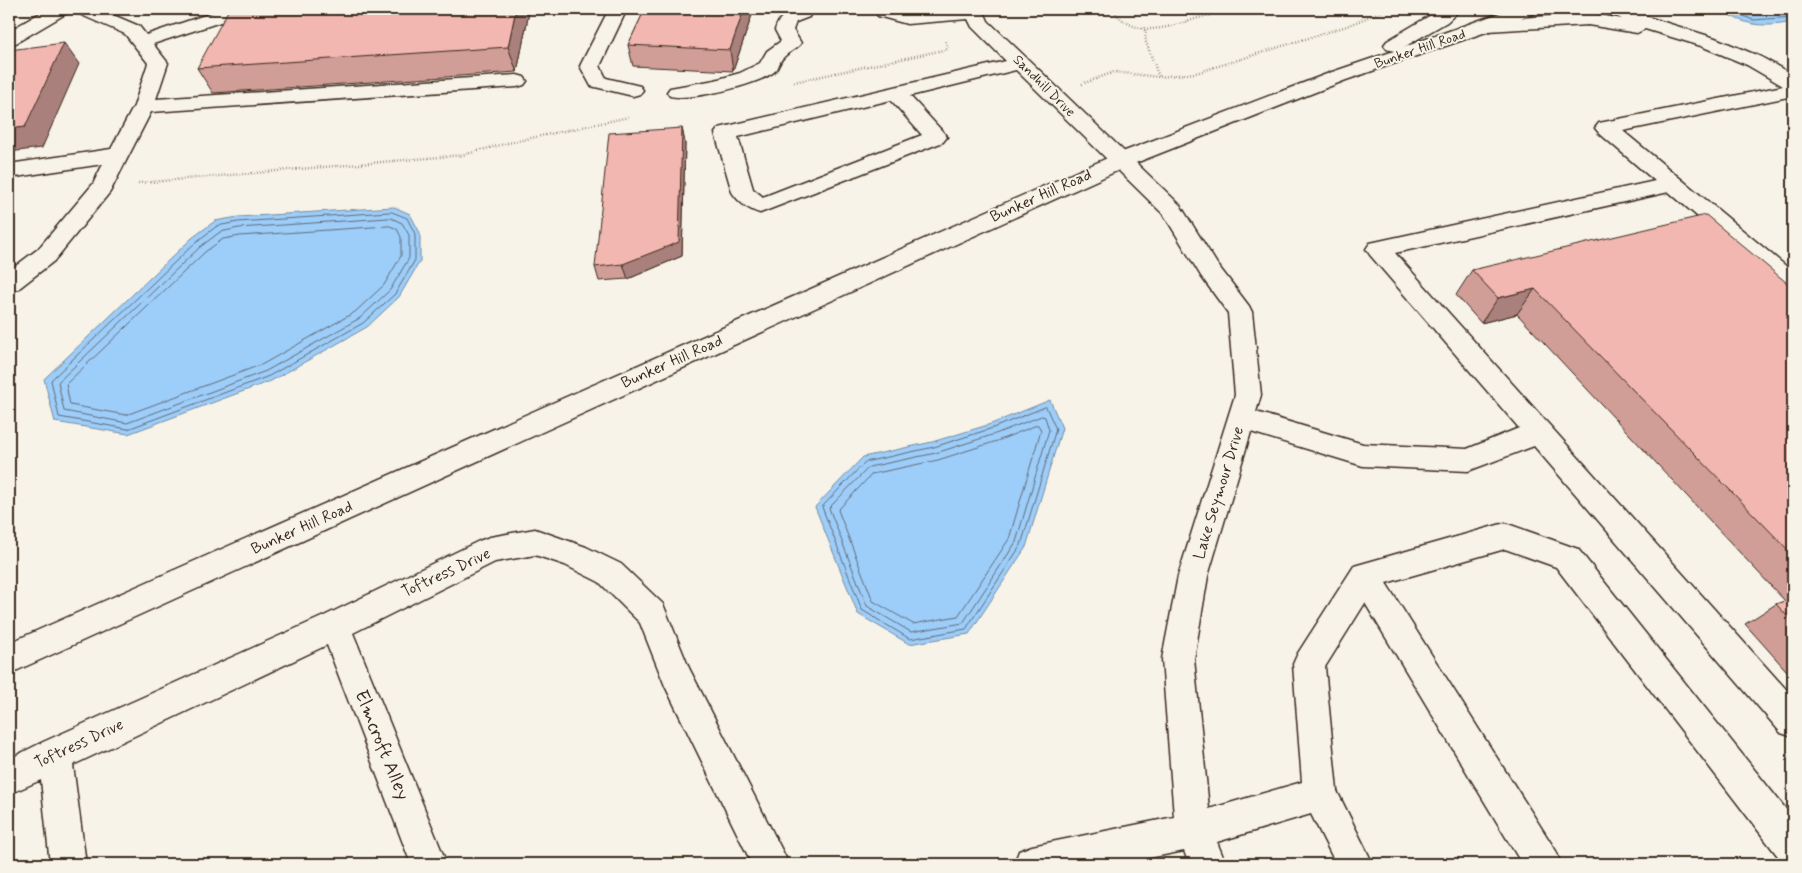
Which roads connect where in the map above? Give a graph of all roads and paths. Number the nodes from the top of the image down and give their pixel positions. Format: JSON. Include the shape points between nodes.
{"nodes":[{"id":1,"x":60,"y":9,"type":"edge"},
{"id":2,"x":84,"y":9,"type":"edge"},
{"id":3,"x":133,"y":9,"type":"edge"},
{"id":4,"x":241,"y":9,"type":"edge"},
{"id":5,"x":618,"y":9,"type":"edge"},
{"id":6,"x":1112,"y":9,"type":"edge"},
{"id":7,"x":1388,"y":9,"type":"edge"},
{"id":8,"x":1452,"y":9,"type":"edge"},
{"id":9,"x":1527,"y":9,"type":"edge"},
{"id":10,"x":1616,"y":9,"type":"edge"},
{"id":11,"x":974,"y":11,"type":"edge"},
{"id":12,"x":1213,"y":11,"type":"dead end"},
{"id":13,"x":802,"y":13,"type":"dead end"},
{"id":14,"x":939,"y":16,"type":"junction"},
{"id":15,"x":110,"y":20,"type":"junction"},
{"id":16,"x":886,"y":20,"type":"dead end"},
{"id":17,"x":1488,"y":25,"type":"junction"},
{"id":18,"x":1145,"y":30,"type":"junction"},
{"id":19,"x":1678,"y":33,"type":"junction"},
{"id":20,"x":9,"y":39,"type":"edge"},
{"id":21,"x":142,"y":42,"type":"junction"},
{"id":22,"x":1022,"y":63,"type":"junction"},
{"id":23,"x":1340,"y":76,"type":"junction"},
{"id":24,"x":1159,"y":78,"type":"junction"},
{"id":25,"x":517,"y":81,"type":"dead end"},
{"id":26,"x":791,"y":83,"type":"dead end"},
{"id":27,"x":1793,"y":83,"type":"edge"},
{"id":28,"x":1081,"y":84,"type":"dead end"},
{"id":29,"x":632,"y":90,"type":"dead end"},
{"id":30,"x":1793,"y":90,"type":"edge"},
{"id":31,"x":677,"y":92,"type":"dead end"},
{"id":32,"x":896,"y":93,"type":"junction"},
{"id":33,"x":144,"y":106,"type":"junction"},
{"id":34,"x":635,"y":116,"type":"dead end"},
{"id":35,"x":118,"y":155,"type":"junction"},
{"id":36,"x":1120,"y":161,"type":"junction"},
{"id":37,"x":9,"y":171,"type":"edge"},
{"id":38,"x":1672,"y":184,"type":"junction"},
{"id":39,"x":102,"y":187,"type":"junction"},
{"id":40,"x":9,"y":283,"type":"edge"},
{"id":41,"x":1793,"y":285,"type":"edge"},
{"id":42,"x":1242,"y":418,"type":"junction"},
{"id":43,"x":1540,"y":432,"type":"junction"},
{"id":44,"x":1365,"y":576,"type":"junction"},
{"id":45,"x":335,"y":626,"type":"junction"},
{"id":46,"x":9,"y":659,"type":"edge"},
{"id":47,"x":1793,"y":721,"type":"edge"},
{"id":48,"x":54,"y":754,"type":"junction"},
{"id":49,"x":9,"y":777,"type":"edge"},
{"id":50,"x":1320,"y":794,"type":"junction"},
{"id":51,"x":1193,"y":831,"type":"junction"},
{"id":52,"x":1793,"y":846,"type":"edge"},
{"id":53,"x":68,"y":864,"type":"edge"},
{"id":54,"x":429,"y":864,"type":"edge"},
{"id":55,"x":771,"y":864,"type":"edge"},
{"id":56,"x":1032,"y":864,"type":"edge"},
{"id":57,"x":1208,"y":864,"type":"edge"},
{"id":58,"x":1355,"y":864,"type":"edge"},
{"id":59,"x":1543,"y":864,"type":"edge"}],
"edges":[{"from":1,"to":20,"type":"street"},
{"from":2,"to":15,"type":"street"},
{"from":3,"to":15,"type":"street"},
{"from":4,"to":21,"type":"street"},
{"from":5,"to":29,"type":"street","via":[[590,66],[598,82]]},
{"from":6,"to":18,"type":"path","via":[[1128,24]]},
{"from":7,"to":24,"type":"path","via":[[1348,26],[1220,66]]},
{"from":8,"to":23,"type":"street","name":"Bunker Hill Road"},
{"from":9,"to":17,"type":"street","name":"Bunker Hill Road"},
{"from":10,"to":19,"type":"street"},
{"from":11,"to":14,"type":"street"},
{"from":11,"to":22,"type":"street","name":"Sandhill Drive","via":[[979,24]]},
{"from":12,"to":18,"type":"path","via":[[1209,15]]},
{"from":13,"to":31,"type":"street","via":[[788,19],[784,30],[791,43],[774,55],[768,67],[718,86]]},
{"from":14,"to":16,"type":"street"},
{"from":14,"to":26,"type":"path","via":[[948,49]]},
{"from":15,"to":21,"type":"street","via":[[132,30]]},
{"from":17,"to":19,"type":"street","via":[[1588,19]]},
{"from":17,"to":23,"type":"street","name":"Bunker Hill Road"},
{"from":18,"to":24,"type":"path"},
{"from":19,"to":27,"type":"street","via":[[1754,60]]},
{"from":21,"to":33,"type":"street","via":[[158,63]]},
{"from":22,"to":32,"type":"street"},
{"from":22,"to":36,"type":"street","name":"Sandhill Drive"},
{"from":23,"to":36,"type":"street","name":"Bunker Hill Road"},
{"from":24,"to":28,"type":"path","via":[[1114,72]]},
{"from":25,"to":33,"type":"street"},
{"from":30,"to":38,"type":"street","via":[[1606,128]]},
{"from":32,"to":32,"type":"street","via":[[726,133],[743,192],[760,206],[936,137]]},
{"from":33,"to":35,"type":"street"},
{"from":34,"to":39,"type":"path","via":[[463,155]]},
{"from":35,"to":37,"type":"street"},
{"from":35,"to":39,"type":"street"},
{"from":36,"to":42,"type":"street","name":"Lake Seymour Drive","via":[[1172,210],[1240,312],[1248,395]]},
{"from":36,"to":46,"type":"street","name":"Bunker Hill Road"},
{"from":38,"to":41,"type":"street"},
{"from":38,"to":43,"type":"street","via":[[1378,249]]},
{"from":39,"to":40,"type":"street","via":[[46,254]]},
{"from":42,"to":43,"type":"street","via":[[1363,455],[1468,460]]},
{"from":42,"to":51,"type":"street","name":"Lake Seymour Drive","via":[[1194,576],[1178,660]]},
{"from":43,"to":47,"type":"street"},
{"from":44,"to":50,"type":"street","via":[[1309,664]]},
{"from":44,"to":52,"type":"street","via":[[1505,536],[1567,558]]},
{"from":44,"to":59,"type":"street"},
{"from":45,"to":48,"type":"street","name":"Toftress Drive"},
{"from":45,"to":54,"type":"street","name":"Elmcroft Alley"},
{"from":45,"to":55,"type":"street","name":"Toftress Drive","via":[[490,550],[535,542],[610,573],[652,614],[676,675]]},
{"from":48,"to":49,"type":"street","name":"Toftress Drive"},
{"from":48,"to":53,"type":"street"},
{"from":50,"to":51,"type":"street"},
{"from":50,"to":58,"type":"street"},
{"from":51,"to":56,"type":"street"},
{"from":51,"to":57,"type":"street","name":"Lake Seymour Drive"}]}
